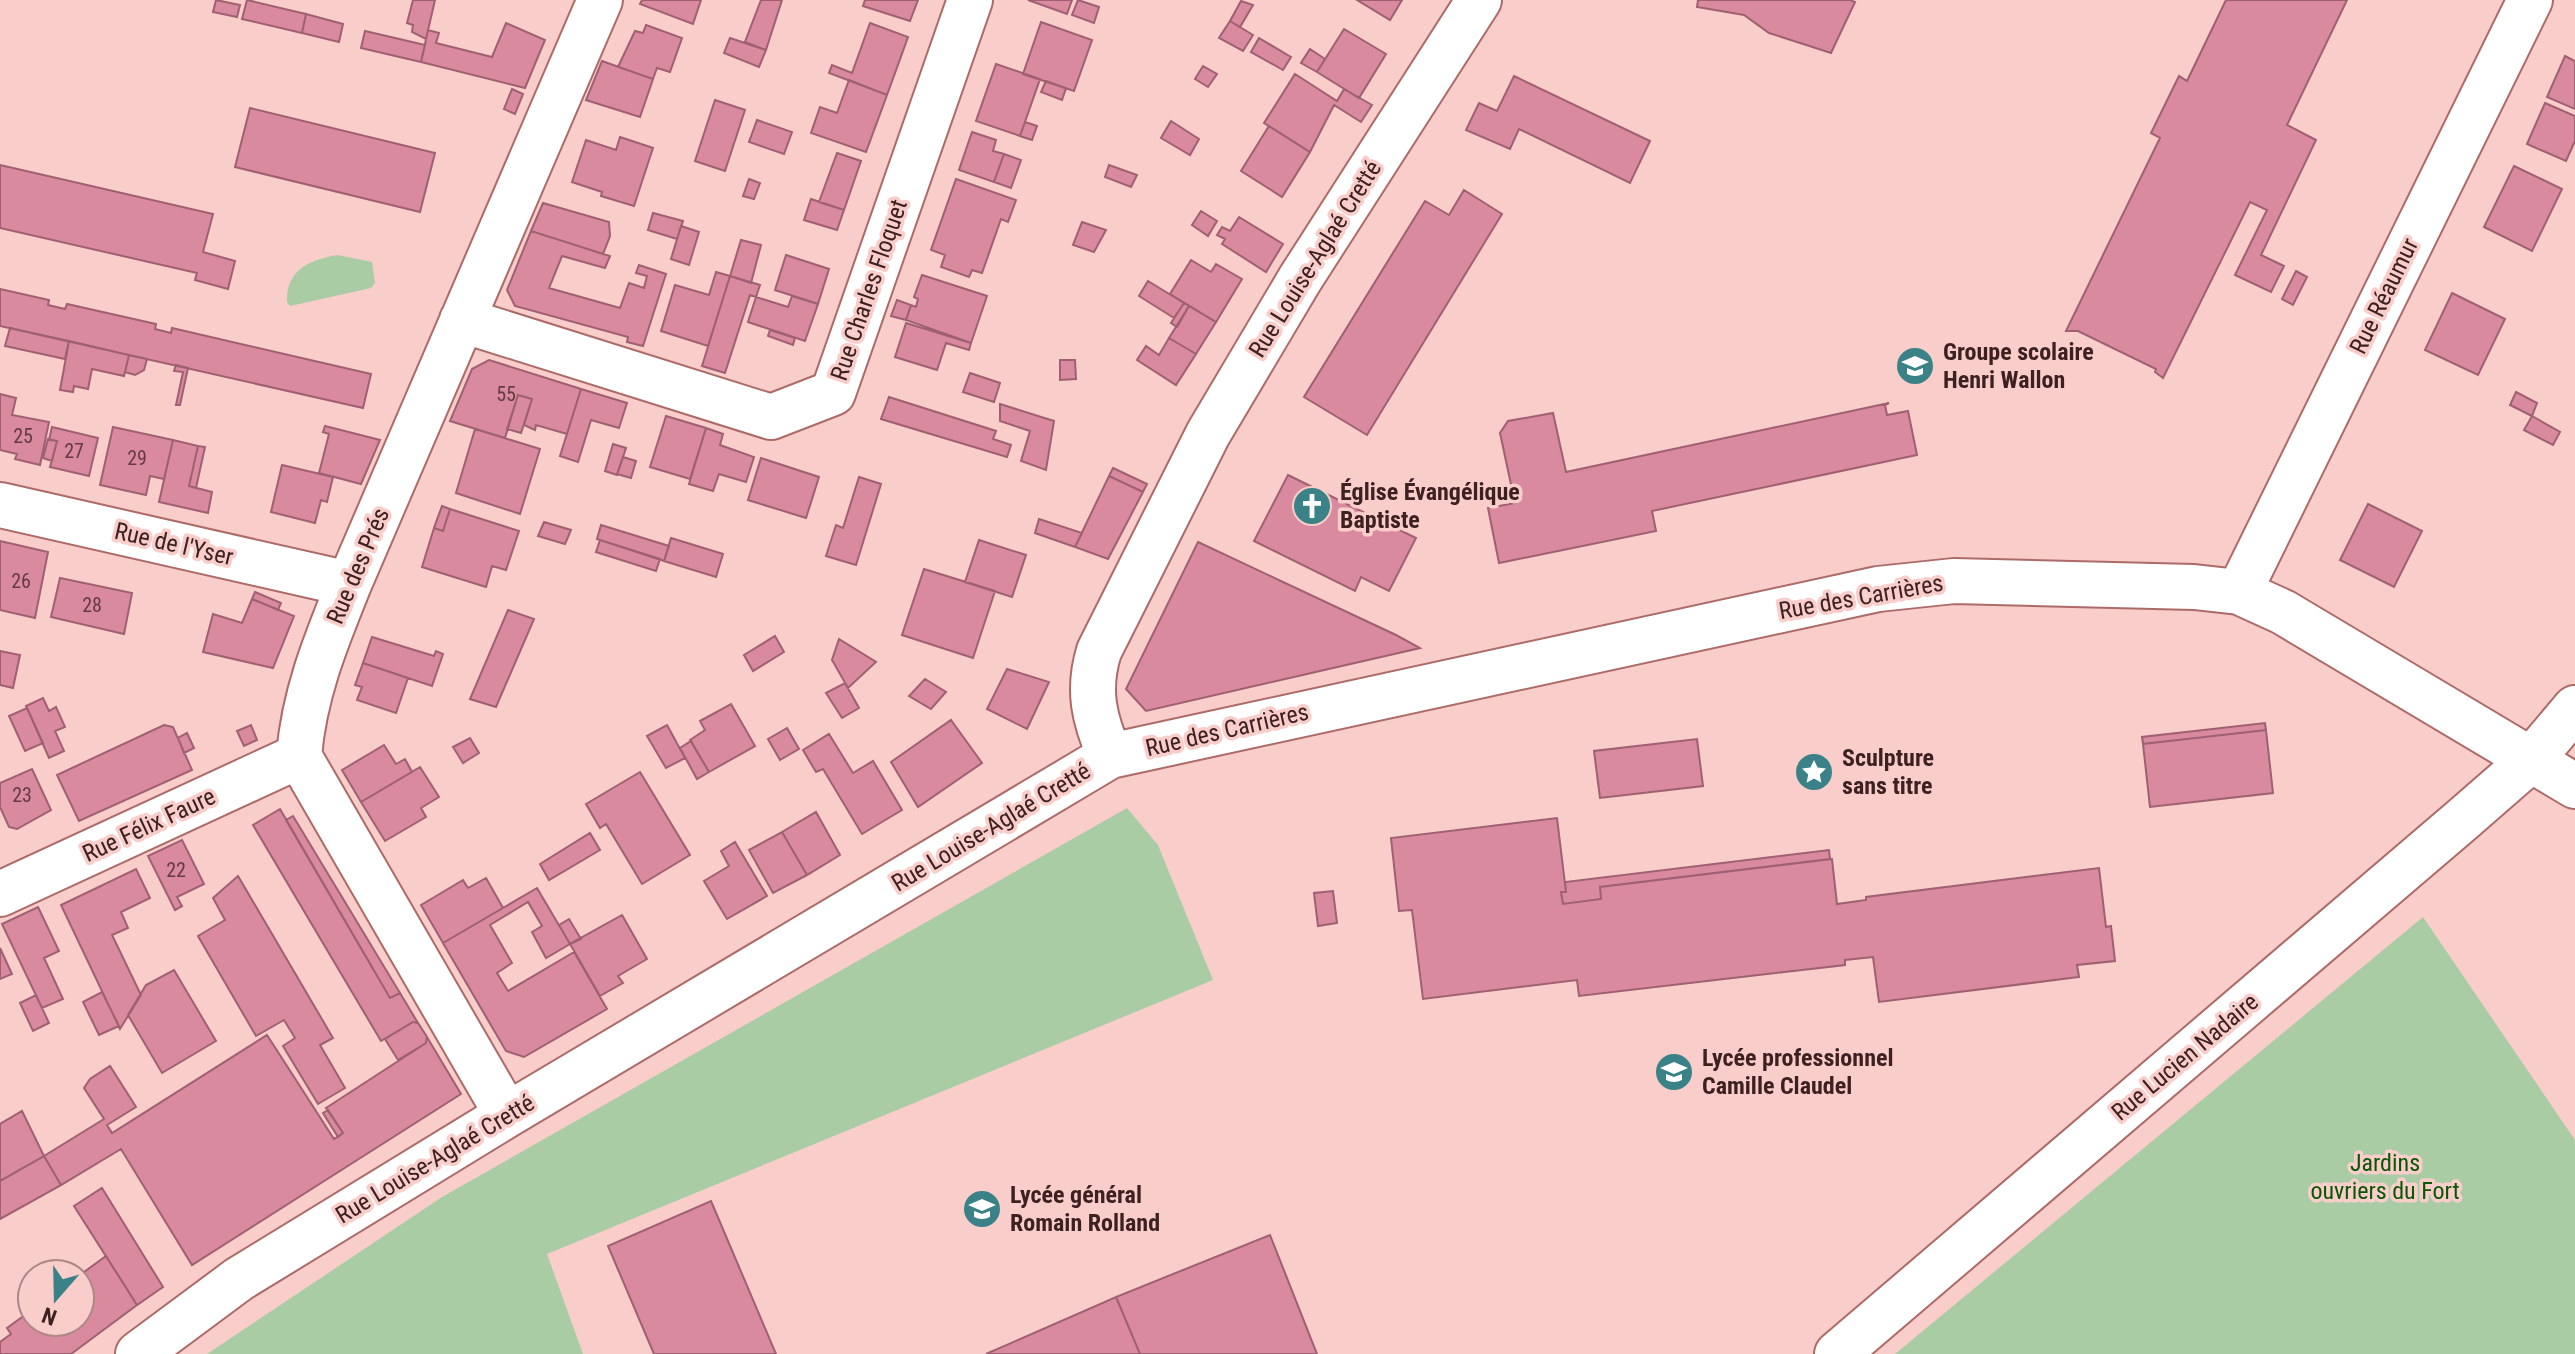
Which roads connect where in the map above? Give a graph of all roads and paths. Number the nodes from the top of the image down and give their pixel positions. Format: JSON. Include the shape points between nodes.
{"nodes":[{"id":1,"x":600,"y":0,"type":"edge"},
{"id":2,"x":970,"y":0,"type":"edge"},
{"id":3,"x":1479,"y":0,"type":"edge"},
{"id":4,"x":2530,"y":0,"type":"edge"},
{"id":5,"x":462,"y":320,"type":"junction"},
{"id":6,"x":0,"y":505,"type":"edge"},
{"id":7,"x":349,"y":584,"type":"junction"},
{"id":8,"x":2239,"y":592,"type":"junction"},
{"id":9,"x":2575,"y":708,"type":"edge"},
{"id":10,"x":299,"y":756,"type":"junction"},
{"id":11,"x":1110,"y":756,"type":"junction"},
{"id":12,"x":2532,"y":759,"type":"junction"},
{"id":13,"x":2575,"y":786,"type":"edge"},
{"id":14,"x":0,"y":894,"type":"edge"},
{"id":15,"x":507,"y":1115,"type":"junction"},
{"id":16,"x":138,"y":1354,"type":"edge"},
{"id":17,"x":1837,"y":1354,"type":"edge"}],
"edges":[{"from":1,"to":5,"type":"street","name":"Rue des Prés"},
{"from":2,"to":5,"type":"street","name":"Rue Charles Floquet","via":[[833,393],[771,417]]},
{"from":3,"to":11,"type":"street","name":"Rue Louise-Aglaé Cretté","via":[[1300,279],[1208,434],[1099,651],[1091,678],[1092,702]]},
{"from":4,"to":8,"type":"street","name":"Rue Réaumur"},
{"from":5,"to":7,"type":"street","name":"Rue des Prés"},
{"from":6,"to":7,"type":"street","name":"Rue de l'Yser"},
{"from":7,"to":10,"type":"street","name":"Rue des Prés","via":[[302,714]]},
{"from":8,"to":11,"type":"street","name":"Rue des Carrières","via":[[1914,583]]},
{"from":8,"to":12,"type":"street","name":"Rue des Carrières","via":[[2283,612]]},
{"from":9,"to":12,"type":"street","name":"Rue Lucien Nadaire"},
{"from":10,"to":14,"type":"street","name":"Rue Félix Faure"},
{"from":10,"to":15,"type":"street"},
{"from":11,"to":15,"type":"street","name":"Rue Louise-Aglaé Cretté"},
{"from":12,"to":13,"type":"street","name":"Rue des Carrières"},
{"from":12,"to":17,"type":"street","name":"Rue Lucien Nadaire"},
{"from":15,"to":16,"type":"street","name":"Rue Louise-Aglaé Cretté","via":[[239,1279]]}]}
